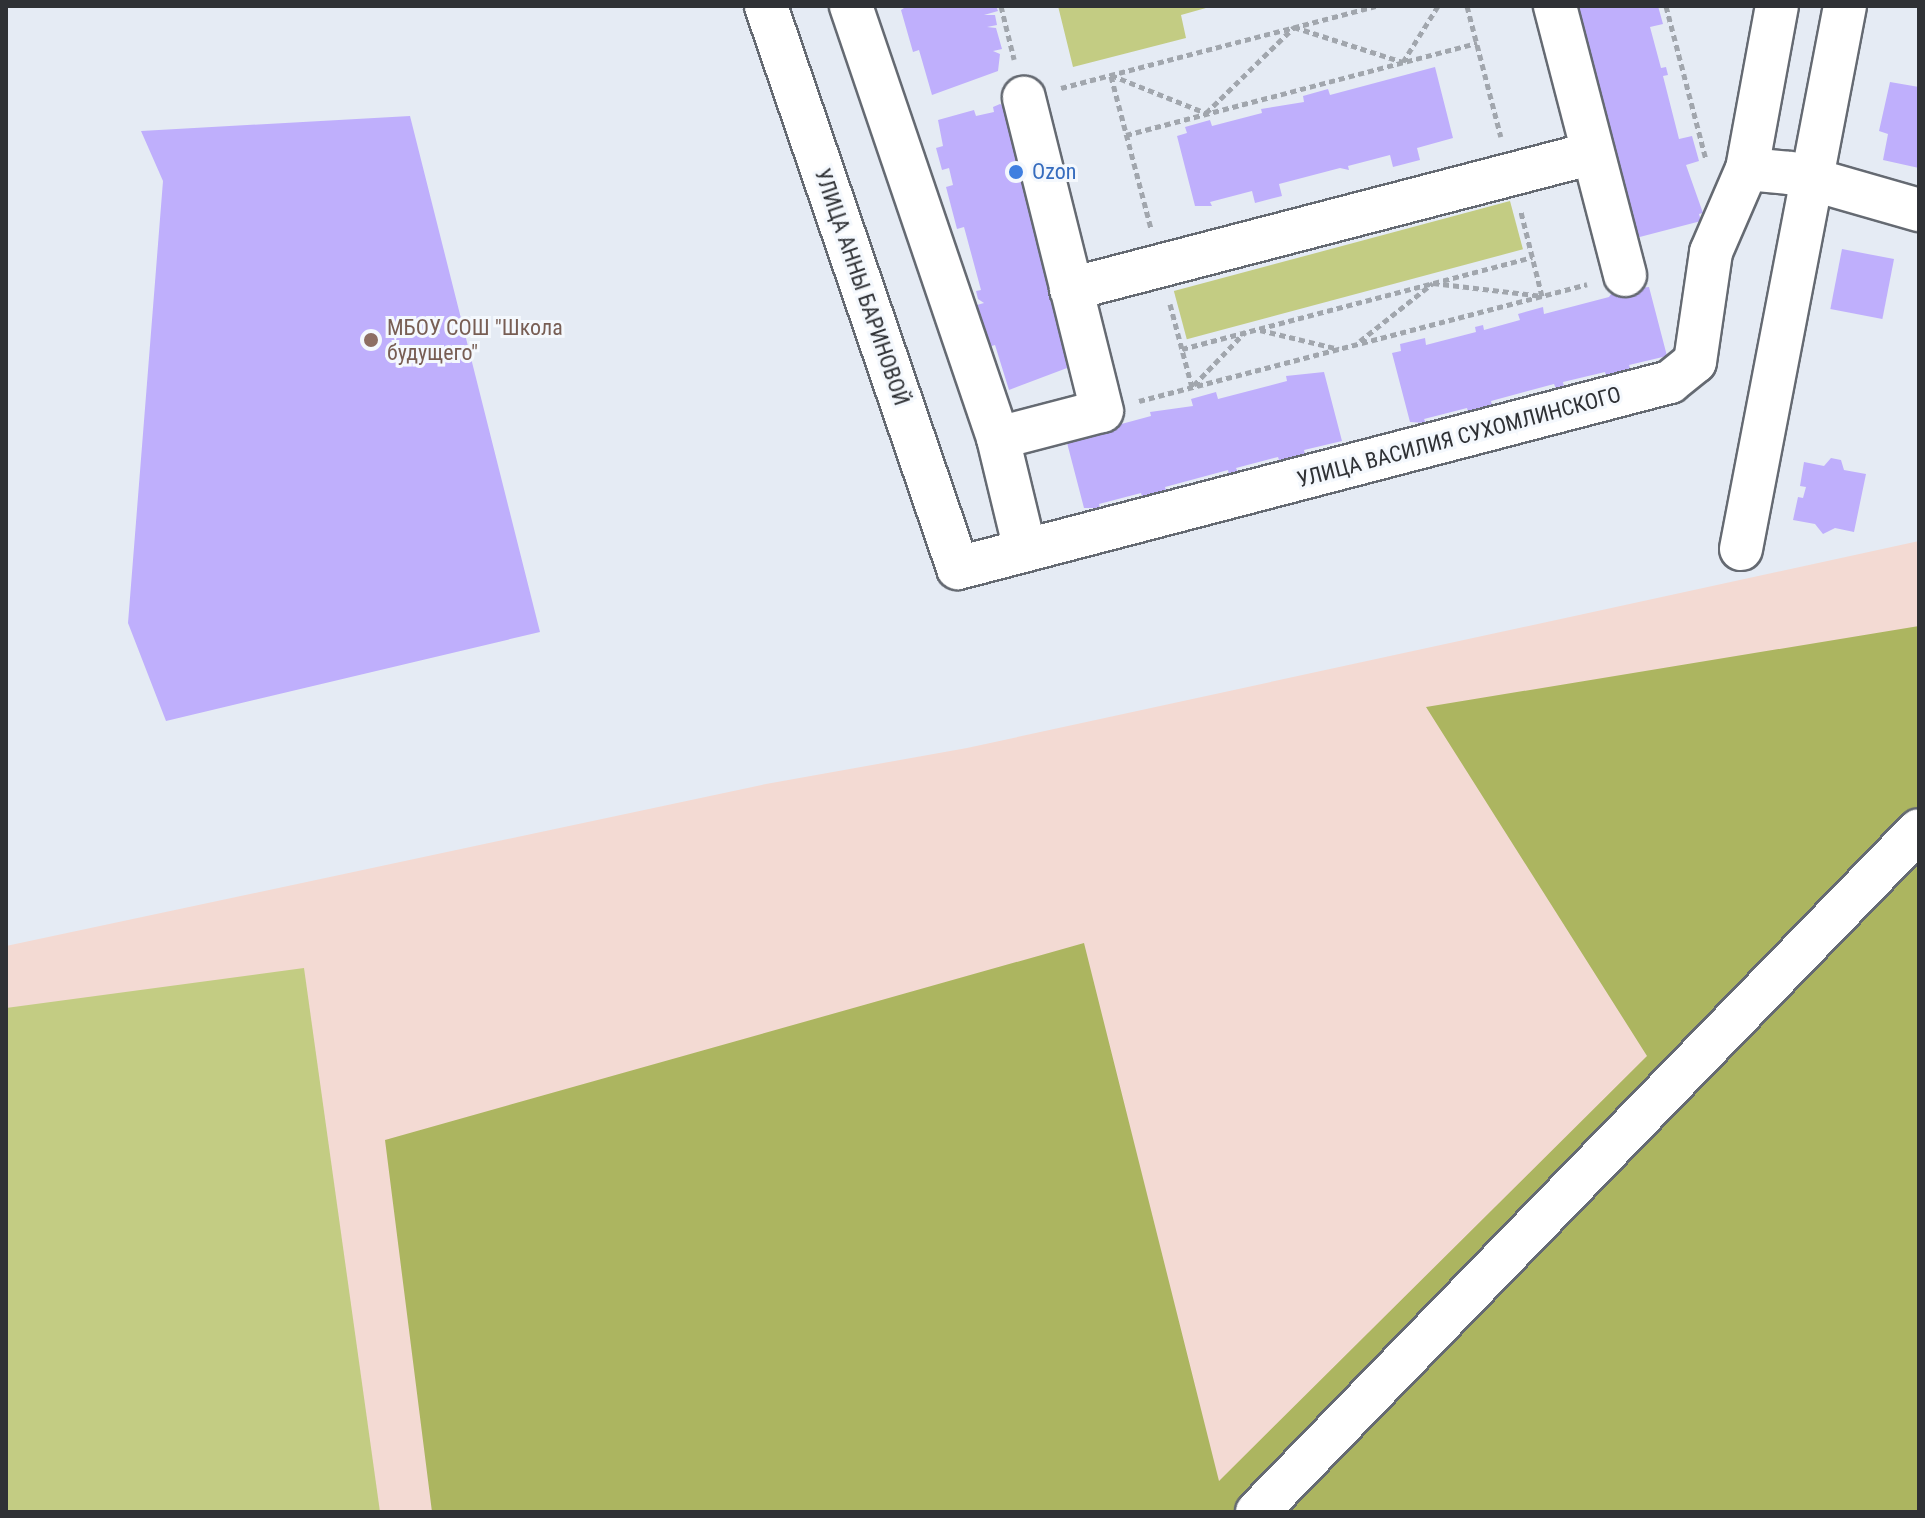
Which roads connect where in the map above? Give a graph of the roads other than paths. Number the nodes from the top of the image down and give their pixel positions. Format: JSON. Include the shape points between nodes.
{"nodes":[{"id":1,"x":766,"y":6,"type":"edge"},
{"id":2,"x":851,"y":6,"type":"edge"},
{"id":3,"x":1555,"y":6,"type":"edge"},
{"id":4,"x":1777,"y":6,"type":"edge"},
{"id":5,"x":1845,"y":6,"type":"edge"},
{"id":6,"x":1024,"y":98,"type":"road end"},
{"id":7,"x":1593,"y":153,"type":"junction"},
{"id":8,"x":1728,"y":168,"type":"junction"},
{"id":9,"x":1811,"y":181,"type":"junction"},
{"id":10,"x":1919,"y":210,"type":"edge"},
{"id":11,"x":1625,"y":275,"type":"road end"},
{"id":12,"x":1071,"y":289,"type":"junction"},
{"id":13,"x":998,"y":438,"type":"junction"},
{"id":14,"x":1741,"y":549,"type":"dead end"},
{"id":15,"x":1025,"y":550,"type":"junction"},
{"id":16,"x":958,"y":568,"type":"joint"},
{"id":17,"x":1919,"y":830,"type":"edge"},
{"id":18,"x":1257,"y":1512,"type":"edge"}],
"edges":[{"from":1,"to":16,"type":"street","name":"УЛИЦА АННЫ БАРИНОВОЙ"},
{"from":2,"to":13,"type":"street"},
{"from":3,"to":7,"type":"street"},
{"from":4,"to":8,"type":"street","name":"УЛИЦА ВАСИЛИЯ СУХОМЛИНСКОГО"},
{"from":5,"to":9,"type":"street"},
{"from":6,"to":12,"type":"street"},
{"from":7,"to":11,"type":"street"},
{"from":7,"to":12,"type":"street"},
{"from":8,"to":9,"type":"street","via":[[1790,173]]},
{"from":8,"to":15,"type":"street","name":"УЛИЦА ВАСИЛИЯ СУХОМЛИНСКОГО","via":[[1695,362],[1686,374]]},
{"from":9,"to":10,"type":"street"},
{"from":9,"to":14,"type":"street"},
{"from":12,"to":13,"type":"street","via":[[1102,411]]},
{"from":13,"to":15,"type":"street"},
{"from":15,"to":16,"type":"street","name":"УЛИЦА ВАСИЛИЯ СУХОМЛИНСКОГО"},
{"from":17,"to":18,"type":"street"}]}
